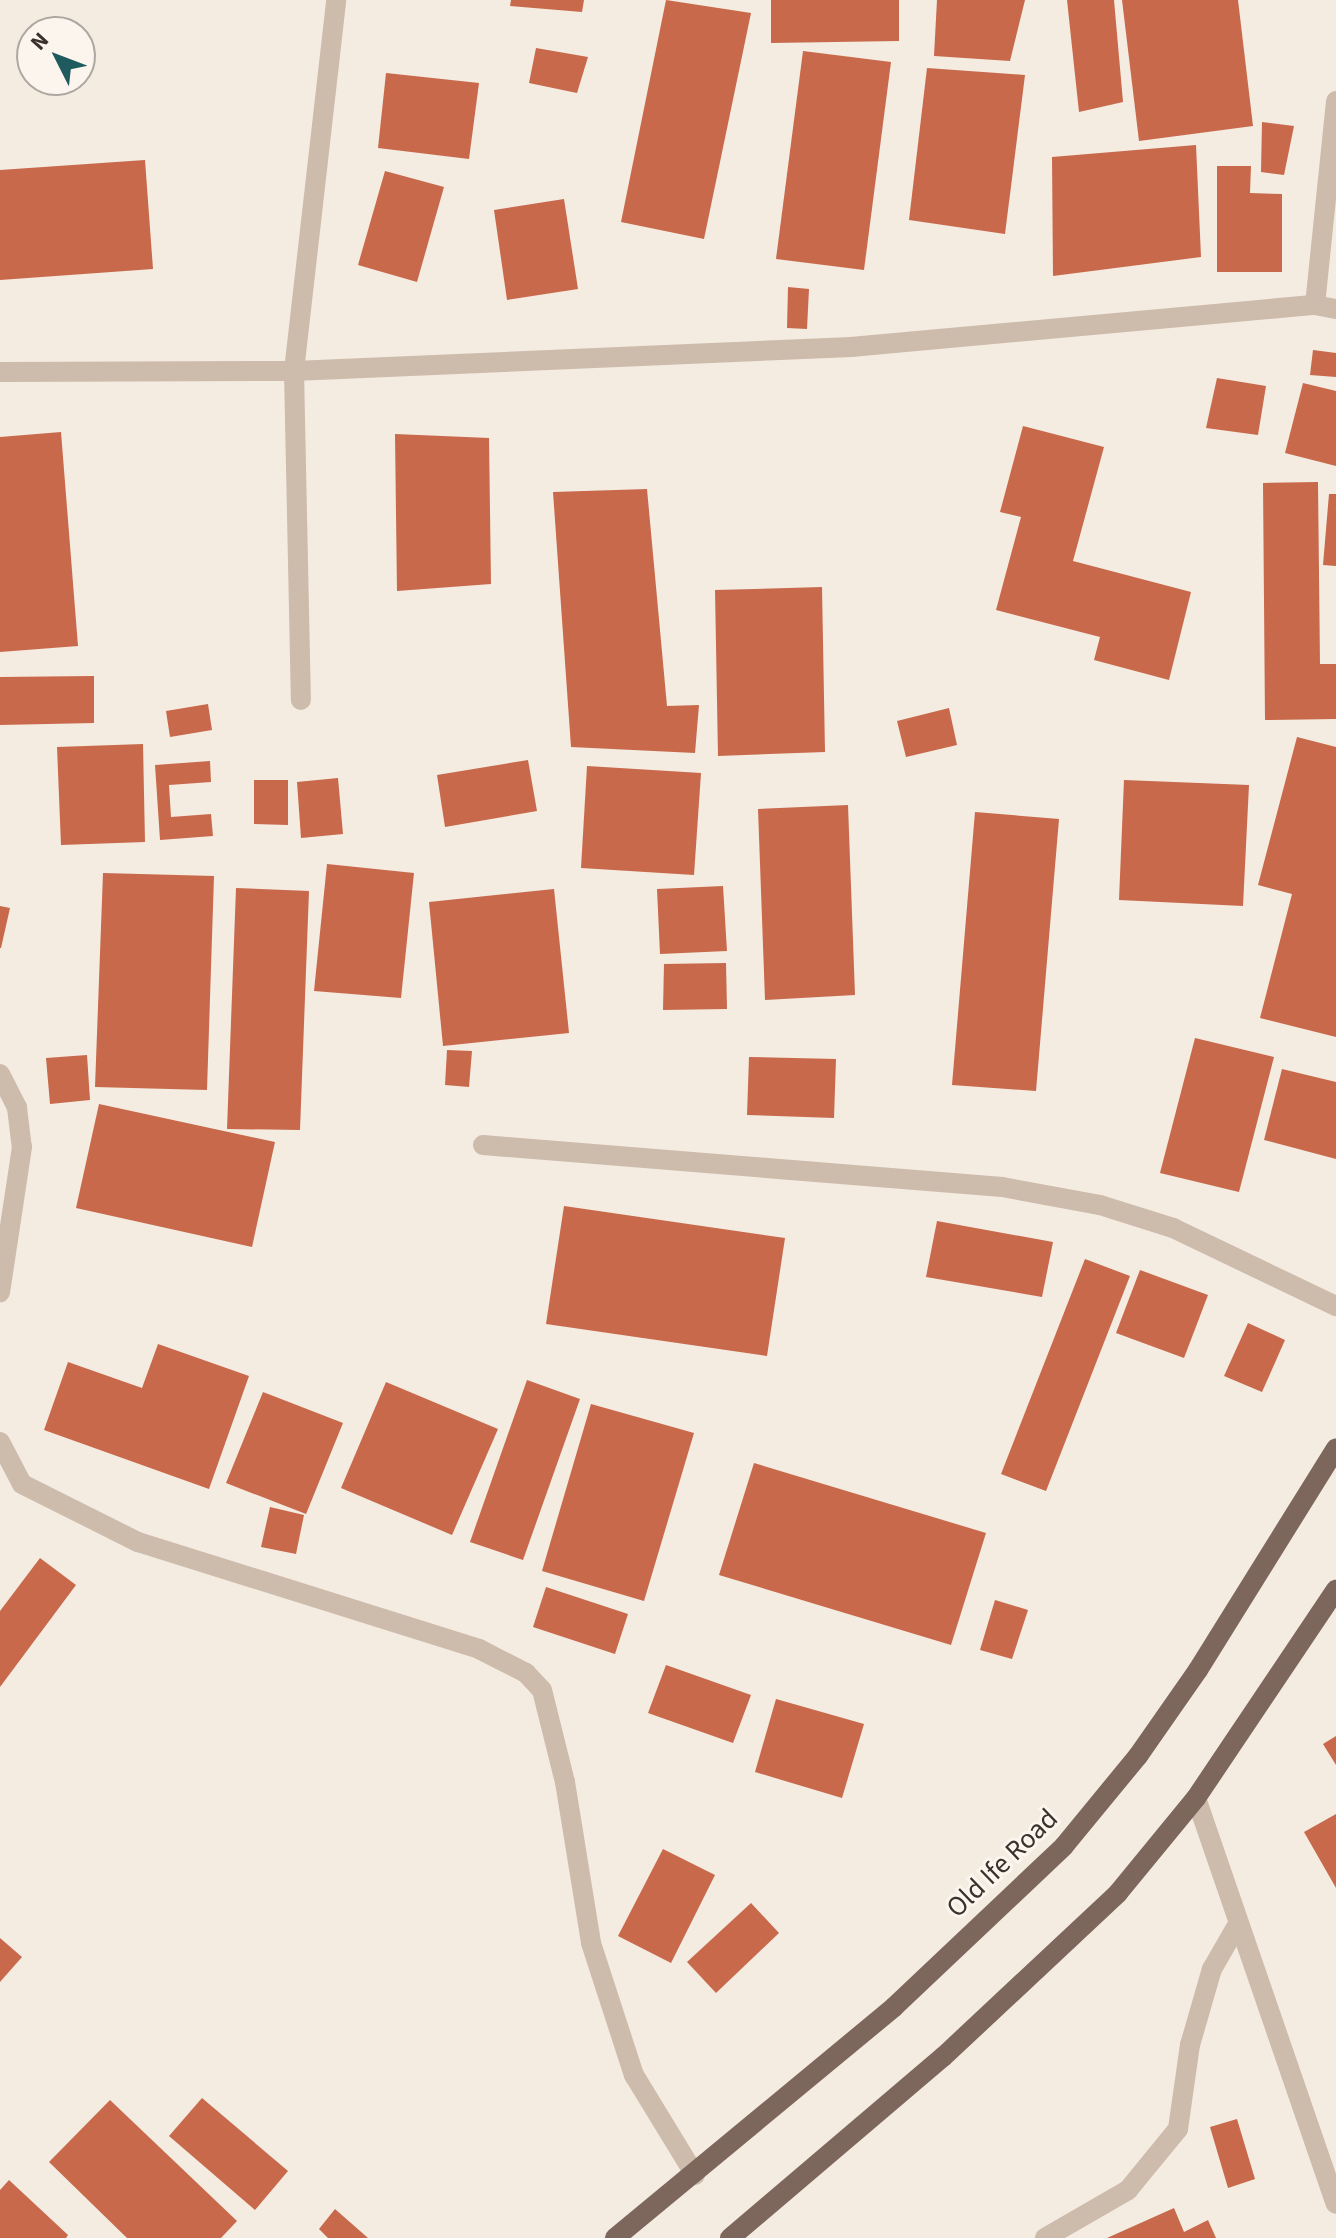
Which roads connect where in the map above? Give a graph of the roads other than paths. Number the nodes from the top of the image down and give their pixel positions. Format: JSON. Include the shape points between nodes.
{"nodes":[{"id":1,"x":336,"y":0,"type":"edge"},
{"id":2,"x":1336,"y":101,"type":"edge"},
{"id":3,"x":1326,"y":307,"type":"edge"},
{"id":4,"x":294,"y":371,"type":"junction"},
{"id":5,"x":0,"y":372,"type":"edge"},
{"id":6,"x":301,"y":700,"type":"dead end"},
{"id":7,"x":0,"y":1074,"type":"edge"},
{"id":8,"x":483,"y":1145,"type":"dead end"},
{"id":9,"x":0,"y":1292,"type":"edge"},
{"id":10,"x":1336,"y":1306,"type":"edge"},
{"id":11,"x":0,"y":1442,"type":"edge"},
{"id":12,"x":1336,"y":1448,"type":"edge"},
{"id":13,"x":1336,"y":1590,"type":"edge"},
{"id":14,"x":1196,"y":1798,"type":"junction"},
{"id":15,"x":1238,"y":1924,"type":"junction"},
{"id":16,"x":695,"y":2175,"type":"junction"},
{"id":17,"x":1336,"y":2204,"type":"edge"},
{"id":18,"x":615,"y":2238,"type":"edge"},
{"id":19,"x":730,"y":2238,"type":"edge"},
{"id":20,"x":1045,"y":2238,"type":"edge"}],
"edges":[{"from":1,"to":4,"type":"street"},
{"from":2,"to":3,"type":"street"},
{"from":3,"to":4,"type":"street","via":[[851,347]]},
{"from":4,"to":5,"type":"street"},
{"from":4,"to":6,"type":"street"},
{"from":7,"to":9,"type":"street","via":[[17,1108],[22,1147]]},
{"from":8,"to":10,"type":"street","via":[[1002,1187],[1100,1205],[1173,1228]]},
{"from":11,"to":16,"type":"street","via":[[22,1484],[138,1542],[479,1649],[542,1690],[565,1782],[591,1943],[614,2016],[634,2075]]},
{"from":12,"to":16,"type":"main road","name":"Old Ife Road","via":[[1198,1670],[1138,1756],[1064,1846],[894,2007]]},
{"from":13,"to":14,"type":"main road"},
{"from":14,"to":15,"type":"street"},
{"from":14,"to":19,"type":"main road","via":[[1118,1893],[943,2057]]},
{"from":15,"to":17,"type":"street"},
{"from":15,"to":20,"type":"street","via":[[1207,1984],[1190,2045],[1178,2129],[1128,2190]]},
{"from":16,"to":18,"type":"main road","name":"Old Ife Road"}]}
